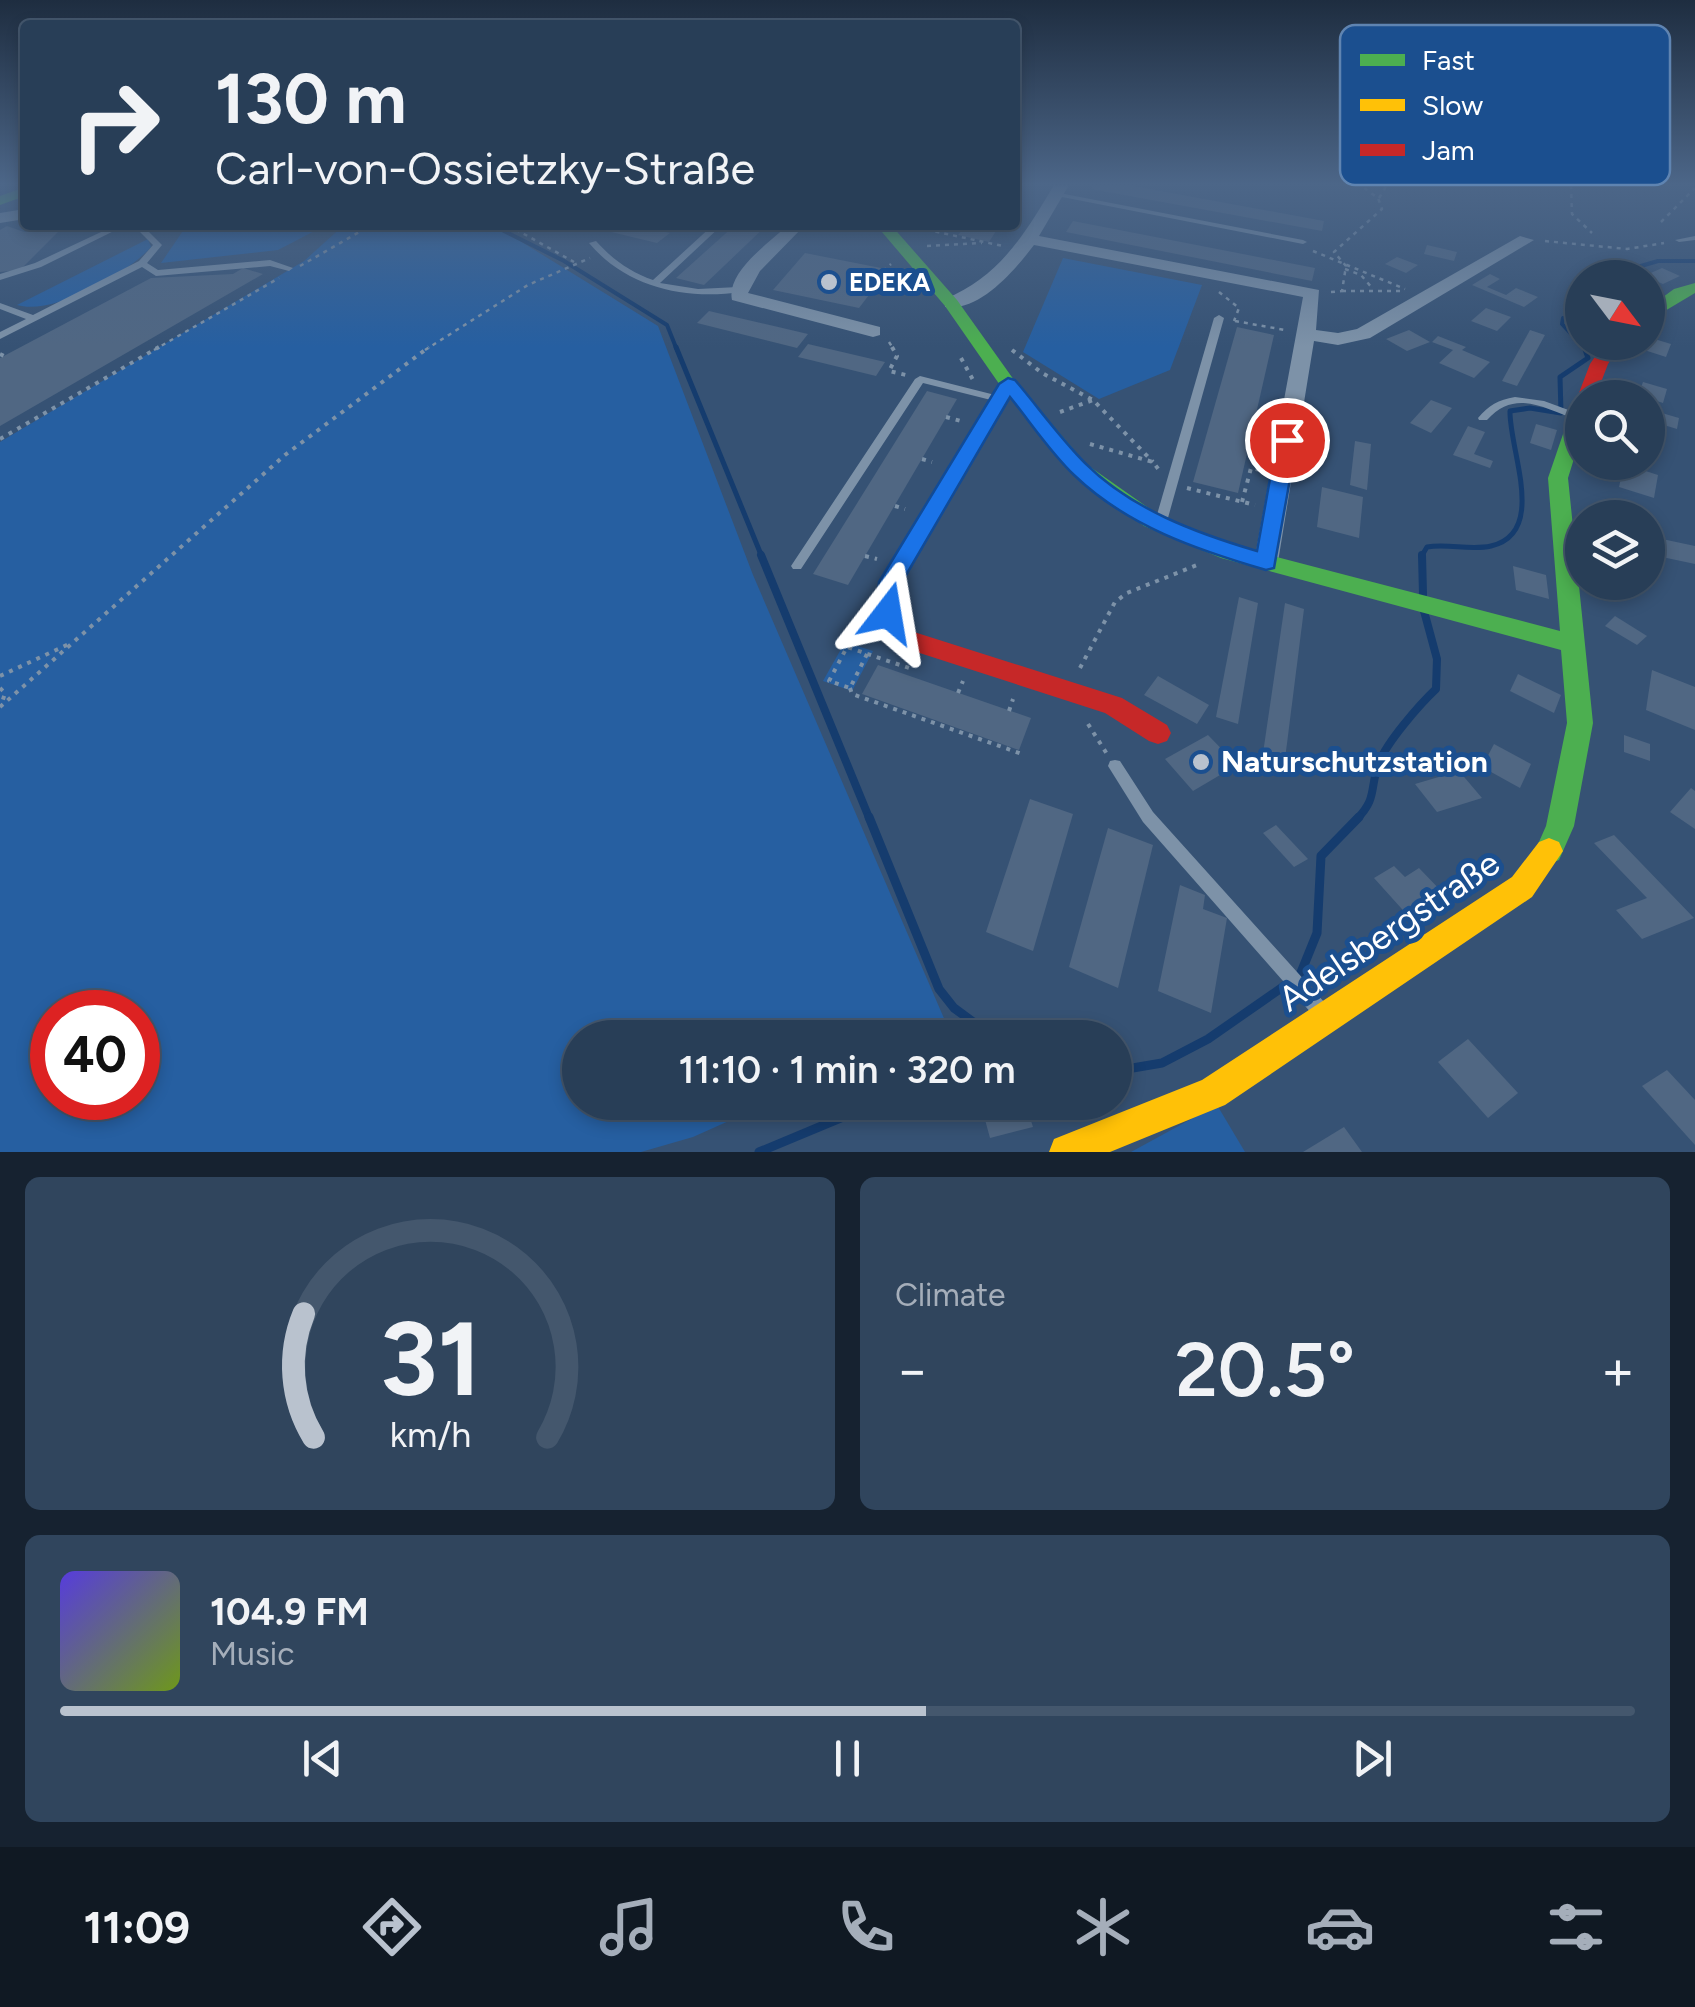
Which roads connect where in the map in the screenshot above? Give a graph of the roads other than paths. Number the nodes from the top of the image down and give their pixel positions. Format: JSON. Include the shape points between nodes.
{"nodes":[{"id":1,"x":93,"y":239,"type":"edge"},
{"id":2,"x":151,"y":239,"type":"edge"},
{"id":3,"x":703,"y":239,"type":"edge"},
{"id":4,"x":785,"y":239,"type":"edge"},
{"id":5,"x":895,"y":239,"type":"edge"},
{"id":6,"x":1029,"y":239,"type":"edge"},
{"id":7,"x":1289,"y":239,"type":"edge"},
{"id":8,"x":1689,"y":239,"type":"edge"},
{"id":9,"x":1526,"y":240,"type":"road end"},
{"id":10,"x":1678,"y":240,"type":"road end"},
{"id":11,"x":1304,"y":242,"type":"road end"},
{"id":12,"x":593,"y":243,"type":"dead end"},
{"id":13,"x":1026,"y":244,"type":"junction"},
{"id":14,"x":142,"y":263,"type":"junction"},
{"id":15,"x":290,"y":268,"type":"dead end"},
{"id":16,"x":0,"y":278,"type":"edge"},
{"id":17,"x":654,"y":284,"type":"junction"},
{"id":18,"x":1695,"y":288,"type":"edge"},
{"id":19,"x":738,"y":290,"type":"junction"},
{"id":20,"x":950,"y":303,"type":"junction"},
{"id":21,"x":1665,"y":303,"type":"edge"},
{"id":22,"x":0,"y":306,"type":"edge"},
{"id":23,"x":34,"y":318,"type":"junction"},
{"id":24,"x":1219,"y":318,"type":"road end"},
{"id":25,"x":873,"y":331,"type":"road end"},
{"id":26,"x":1306,"y":334,"type":"junction"},
{"id":27,"x":0,"y":336,"type":"edge"},
{"id":28,"x":1496,"y":389,"type":"dead end"},
{"id":29,"x":1004,"y":392,"type":"junction"},
{"id":30,"x":1526,"y":400,"type":"junction"},
{"id":31,"x":1565,"y":407,"type":"edge"},
{"id":32,"x":1483,"y":418,"type":"dead end"},
{"id":33,"x":1565,"y":450,"type":"edge"},
{"id":34,"x":1160,"y":525,"type":"junction"},
{"id":35,"x":1266,"y":562,"type":"junction"},
{"id":36,"x":797,"y":566,"type":"dead end"},
{"id":37,"x":1574,"y":644,"type":"junction"},
{"id":38,"x":1158,"y":733,"type":"dead end"},
{"id":39,"x":1115,"y":766,"type":"road end"},
{"id":40,"x":1326,"y":1018,"type":"junction"},
{"id":41,"x":1067,"y":1152,"type":"edge"}],
"edges":[{"from":1,"to":16,"type":"lane"},
{"from":2,"to":14,"type":"lane","via":[[158,245]]},
{"from":3,"to":17,"type":"lane"},
{"from":4,"to":19,"type":"street"},
{"from":5,"to":20,"type":"street"},
{"from":6,"to":13,"type":"street"},
{"from":7,"to":11,"type":"lane"},
{"from":8,"to":10,"type":"lane"},
{"from":9,"to":26,"type":"street","via":[[1363,334]]},
{"from":12,"to":17,"type":"lane","via":[[626,274]]},
{"from":13,"to":20,"type":"street","via":[[988,286]]},
{"from":13,"to":26,"type":"street","via":[[1312,294]]},
{"from":14,"to":15,"type":"lane","via":[[156,274],[270,263]]},
{"from":14,"to":23,"type":"lane"},
{"from":17,"to":19,"type":"lane"},
{"from":18,"to":21,"type":"street"},
{"from":19,"to":25,"type":"street","via":[[746,301]]},
{"from":20,"to":29,"type":"street"},
{"from":22,"to":23,"type":"lane"},
{"from":23,"to":27,"type":"lane"},
{"from":24,"to":34,"type":"lane"},
{"from":26,"to":35,"type":"street"},
{"from":28,"to":30,"type":"lane"},
{"from":29,"to":34,"type":"street","via":[[1079,469]]},
{"from":29,"to":36,"type":"lane","via":[[920,379]]},
{"from":29,"to":38,"type":"street","via":[[891,582],[888,613],[906,639],[1112,705]]},
{"from":30,"to":31,"type":"lane"},
{"from":30,"to":32,"type":"lane","via":[[1499,402]]},
{"from":33,"to":37,"type":"street","name":"Adelsbergstraße","via":[[1558,478]]},
{"from":34,"to":35,"type":"street"},
{"from":35,"to":37,"type":"street"},
{"from":37,"to":40,"type":"street","name":"Adelsbergstraße","via":[[1580,723],[1560,826],[1546,857],[1522,887]]},
{"from":39,"to":40,"type":"lane","via":[[1148,817]]},
{"from":40,"to":41,"type":"street","name":"Adelsbergstraße","via":[[1213,1093]]}]}
